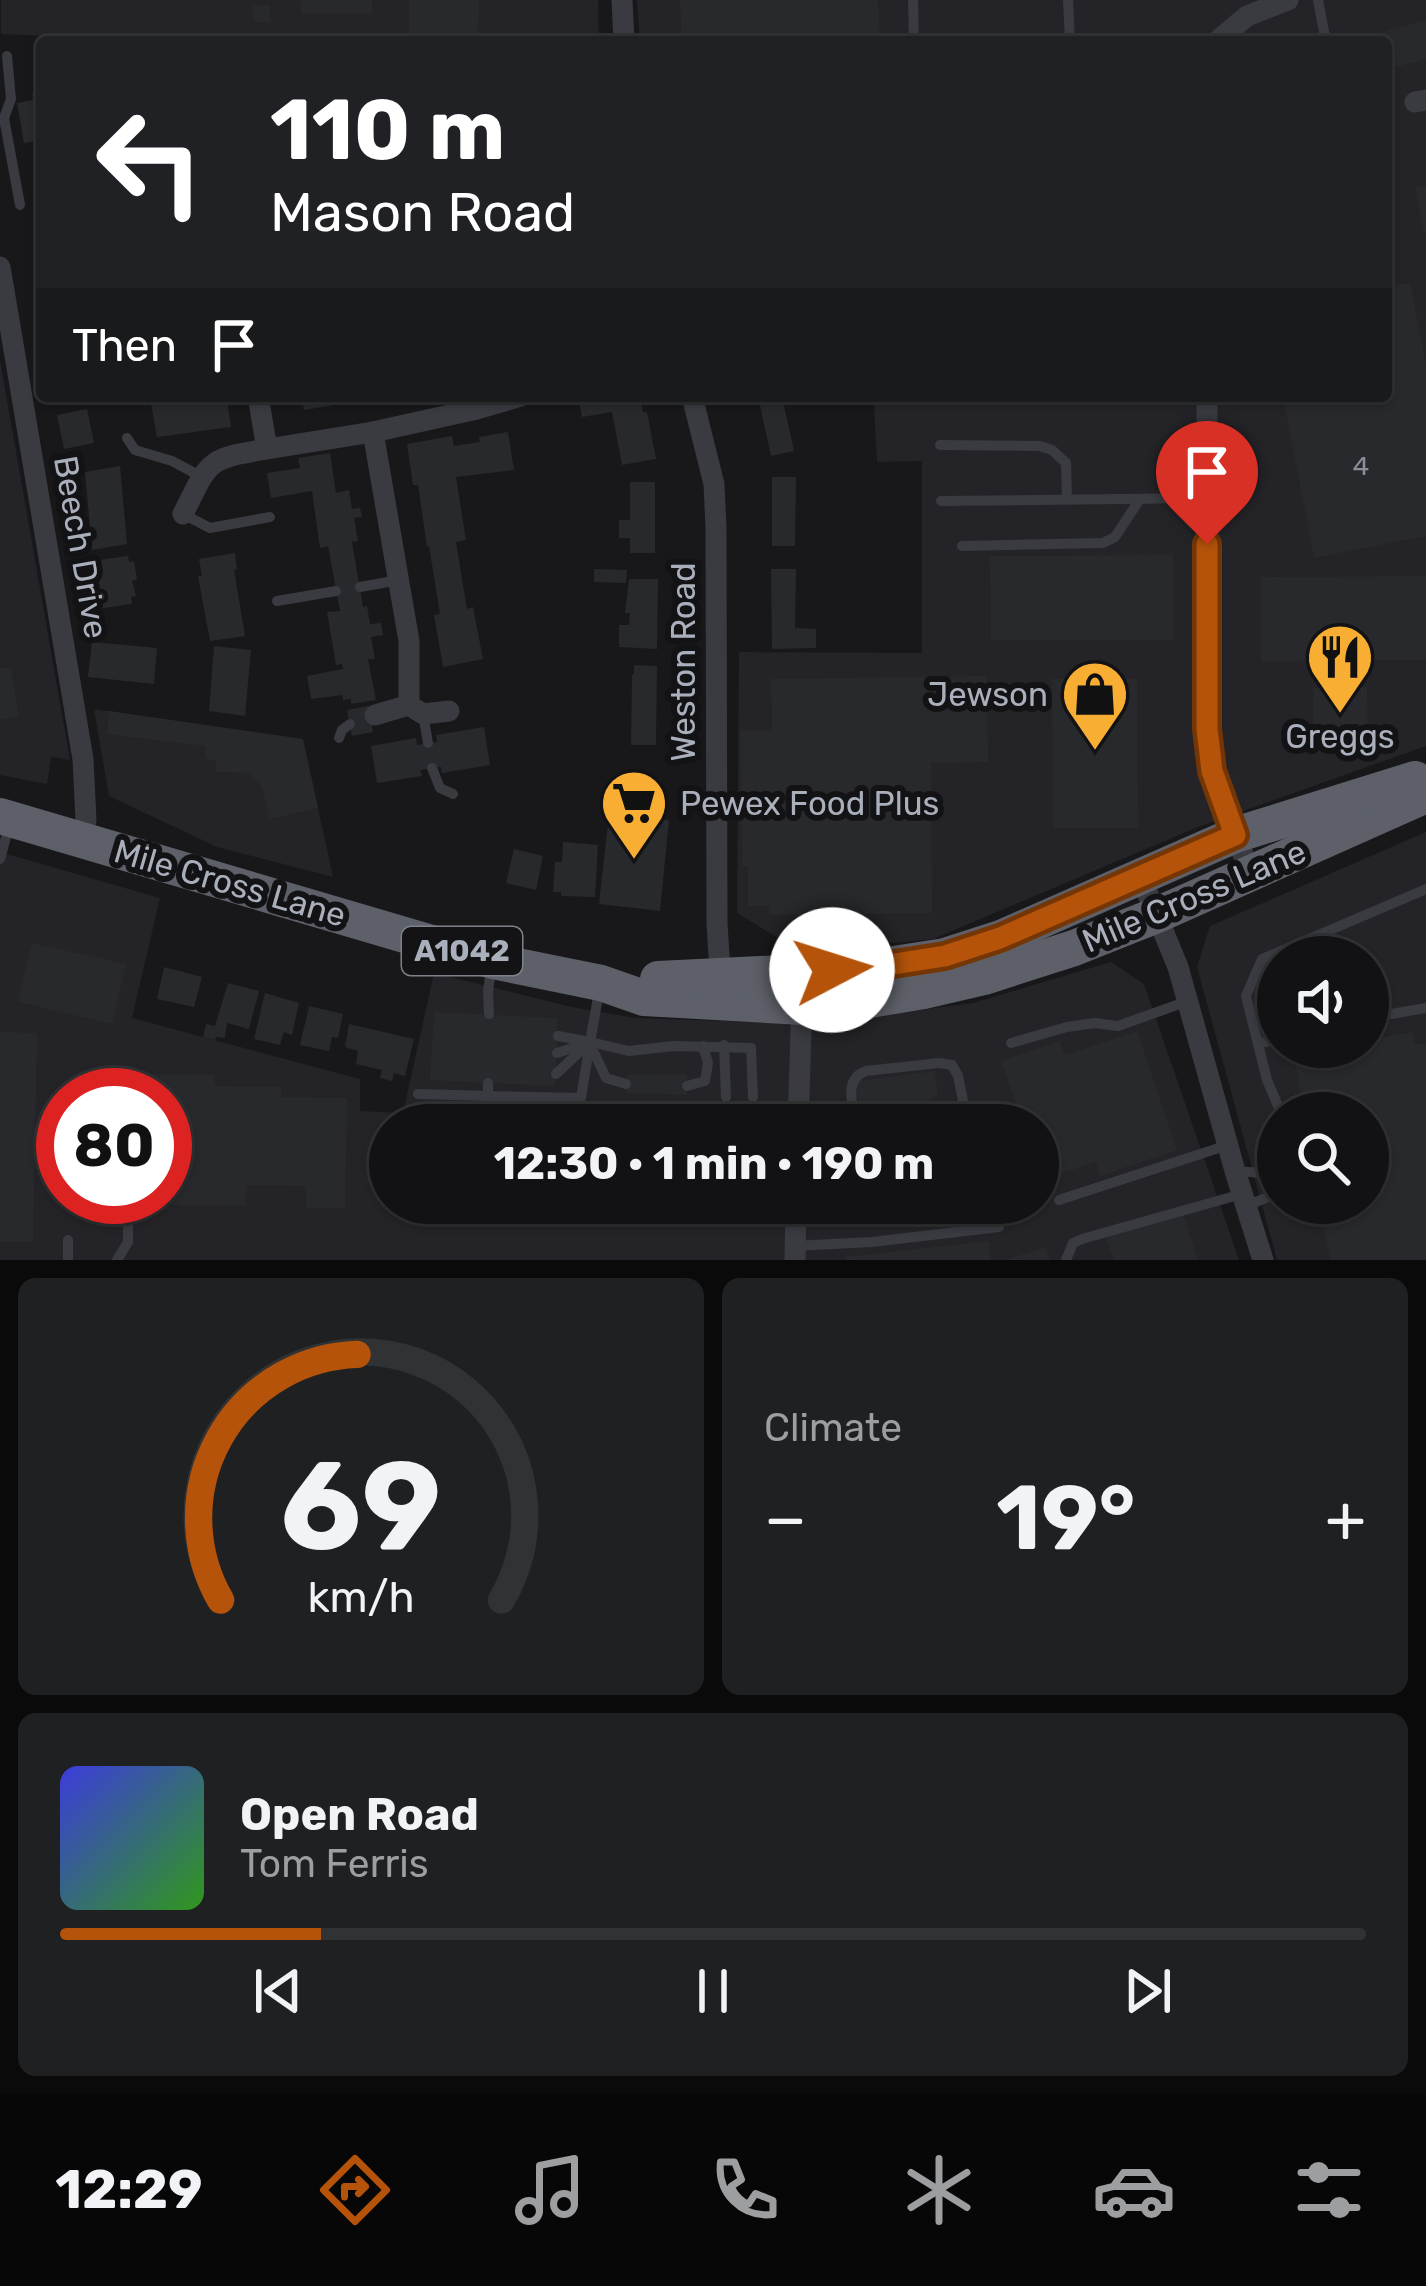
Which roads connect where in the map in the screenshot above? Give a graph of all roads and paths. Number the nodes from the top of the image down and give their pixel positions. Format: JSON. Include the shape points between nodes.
{"nodes":[{"id":1,"x":622,"y":0,"type":"edge"},
{"id":2,"x":913,"y":0,"type":"edge"},
{"id":3,"x":1068,"y":0,"type":"edge"},
{"id":4,"x":1288,"y":0,"type":"edge"},
{"id":5,"x":1318,"y":0,"type":"edge"},
{"id":6,"x":624,"y":36,"type":"edge"},
{"id":7,"x":914,"y":36,"type":"edge"},
{"id":8,"x":1070,"y":36,"type":"edge"},
{"id":9,"x":1223,"y":36,"type":"edge"},
{"id":10,"x":1325,"y":36,"type":"edge"},
{"id":11,"x":8,"y":56,"type":"dead end"},
{"id":12,"x":20,"y":205,"type":"dead end"},
{"id":13,"x":0,"y":266,"type":"edge"},
{"id":14,"x":3,"y":305,"type":"edge"},
{"id":15,"x":6,"y":339,"type":"edge"},
{"id":16,"x":259,"y":402,"type":"edge"},
{"id":17,"x":500,"y":402,"type":"edge"},
{"id":18,"x":694,"y":402,"type":"edge"},
{"id":19,"x":1207,"y":402,"type":"edge"},
{"id":20,"x":373,"y":432,"type":"junction"},
{"id":21,"x":127,"y":438,"type":"dead end"},
{"id":22,"x":940,"y":445,"type":"dead end"},
{"id":23,"x":267,"y":449,"type":"junction"},
{"id":24,"x":202,"y":477,"type":"junction"},
{"id":25,"x":1207,"y":498,"type":"junction"},
{"id":26,"x":1140,"y":499,"type":"junction"},
{"id":27,"x":1067,"y":500,"type":"junction"},
{"id":28,"x":941,"y":501,"type":"dead end"},
{"id":29,"x":182,"y":514,"type":"joint"},
{"id":30,"x":270,"y":517,"type":"dead end"},
{"id":31,"x":962,"y":546,"type":"dead end"},
{"id":32,"x":399,"y":580,"type":"junction"},
{"id":33,"x":360,"y":587,"type":"dead end"},
{"id":34,"x":336,"y":591,"type":"dead end"},
{"id":35,"x":277,"y":601,"type":"dead end"},
{"id":36,"x":416,"y":710,"type":"junction"},
{"id":37,"x":448,"y":711,"type":"dead end"},
{"id":38,"x":373,"y":716,"type":"dead end"},
{"id":39,"x":350,"y":724,"type":"dead end"},
{"id":40,"x":339,"y":738,"type":"dead end"},
{"id":41,"x":428,"y":743,"type":"dead end"},
{"id":42,"x":432,"y":768,"type":"dead end"},
{"id":43,"x":1426,"y":776,"type":"edge"},
{"id":44,"x":453,"y":794,"type":"dead end"},
{"id":45,"x":1426,"y":795,"type":"edge"},
{"id":46,"x":6,"y":818,"type":"edge"},
{"id":47,"x":1235,"y":835,"type":"junction"},
{"id":48,"x":82,"y":840,"type":"junction"},
{"id":49,"x":0,"y":860,"type":"edge"},
{"id":50,"x":1250,"y":873,"type":"junction"},
{"id":51,"x":1140,"y":875,"type":"junction"},
{"id":52,"x":1426,"y":889,"type":"edge"},
{"id":53,"x":1157,"y":915,"type":"junction"},
{"id":54,"x":1316,"y":936,"type":"edge"},
{"id":55,"x":493,"y":961,"type":"junction"},
{"id":56,"x":1257,"y":971,"type":"edge"},
{"id":57,"x":601,"y":983,"type":"junction"},
{"id":58,"x":721,"y":989,"type":"junction"},
{"id":59,"x":802,"y":989,"type":"junction"},
{"id":60,"x":1188,"y":1001,"type":"junction"},
{"id":61,"x":1426,"y":1008,"type":"edge"},
{"id":62,"x":489,"y":1014,"type":"dead end"},
{"id":63,"x":1389,"y":1014,"type":"edge"},
{"id":64,"x":558,"y":1036,"type":"dead end"},
{"id":65,"x":1257,"y":1036,"type":"edge"},
{"id":66,"x":590,"y":1042,"type":"junction"},
{"id":67,"x":1011,"y":1043,"type":"dead end"},
{"id":68,"x":724,"y":1045,"type":"junction"},
{"id":69,"x":703,"y":1046,"type":"junction"},
{"id":70,"x":556,"y":1053,"type":"dead end"},
{"id":71,"x":556,"y":1074,"type":"dead end"},
{"id":72,"x":626,"y":1084,"type":"dead end"},
{"id":73,"x":687,"y":1086,"type":"dead end"},
{"id":74,"x":418,"y":1094,"type":"dead end"},
{"id":75,"x":726,"y":1097,"type":"dead end"},
{"id":76,"x":753,"y":1097,"type":"dead end"},
{"id":77,"x":799,"y":1104,"type":"edge"},
{"id":78,"x":854,"y":1104,"type":"edge"},
{"id":79,"x":964,"y":1104,"type":"edge"},
{"id":80,"x":1228,"y":1145,"type":"junction"},
{"id":81,"x":1235,"y":1171,"type":"junction"},
{"id":82,"x":1257,"y":1173,"type":"edge"},
{"id":83,"x":1257,"y":1197,"type":"edge"},
{"id":84,"x":1059,"y":1200,"type":"edge"},
{"id":85,"x":1244,"y":1200,"type":"junction"},
{"id":86,"x":128,"y":1224,"type":"edge"},
{"id":87,"x":999,"y":1227,"type":"dead end"},
{"id":88,"x":68,"y":1240,"type":"dead end"},
{"id":89,"x":795,"y":1253,"type":"edge"},
{"id":90,"x":68,"y":1260,"type":"edge"},
{"id":91,"x":117,"y":1260,"type":"edge"},
{"id":92,"x":1066,"y":1260,"type":"edge"},
{"id":93,"x":1263,"y":1260,"type":"edge"}],
"edges":[{"from":1,"to":6,"type":"street"},
{"from":2,"to":7,"type":"lane"},
{"from":3,"to":8,"type":"lane"},
{"from":4,"to":9,"type":"street"},
{"from":5,"to":10,"type":"lane"},
{"from":11,"to":12,"type":"lane","via":[[4,118]]},
{"from":13,"to":14,"type":"street","name":"Beech Drive"},
{"from":14,"to":15,"type":"street","name":"Beech Drive"},
{"from":15,"to":48,"type":"street","name":"Beech Drive","via":[[83,759]]},
{"from":16,"to":23,"type":"street"},
{"from":17,"to":20,"type":"street"},
{"from":18,"to":58,"type":"street","name":"Weston Road","via":[[714,484]]},
{"from":19,"to":25,"type":"street"},
{"from":20,"to":23,"type":"street"},
{"from":20,"to":32,"type":"street"},
{"from":21,"to":24,"type":"lane","via":[[135,450]]},
{"from":22,"to":27,"type":"lane","via":[[1052,450],[1066,463]]},
{"from":23,"to":24,"type":"street","via":[[223,456]]},
{"from":24,"to":29,"type":"street"},
{"from":25,"to":26,"type":"lane"},
{"from":25,"to":47,"type":"street","via":[[1207,729]]},
{"from":26,"to":27,"type":"lane"},
{"from":26,"to":31,"type":"lane","via":[[1103,543]]},
{"from":27,"to":28,"type":"lane"},
{"from":29,"to":30,"type":"lane","via":[[210,528]]},
{"from":32,"to":33,"type":"lane"},
{"from":32,"to":36,"type":"street"},
{"from":34,"to":35,"type":"lane"},
{"from":36,"to":37,"type":"street"},
{"from":36,"to":38,"type":"street"},
{"from":36,"to":41,"type":"lane"},
{"from":39,"to":40,"type":"lane"},
{"from":42,"to":44,"type":"lane","via":[[440,788]]},
{"from":43,"to":47,"type":"highway","name":"Mile Cross Lane","number":"A1042"},
{"from":45,"to":50,"type":"highway","name":"Mile Cross Lane","number":"A1042"},
{"from":46,"to":48,"type":"highway","name":"Mile Cross Lane","number":"A1042"},
{"from":46,"to":49,"type":"lane"},
{"from":47,"to":50,"type":"street"},
{"from":47,"to":51,"type":"highway","name":"Mile Cross Lane","number":"A1042"},
{"from":48,"to":55,"type":"highway","name":"Mile Cross Lane","number":"A1042"},
{"from":50,"to":53,"type":"highway","name":"Mile Cross Lane","number":"A1042"},
{"from":51,"to":53,"type":"street"},
{"from":51,"to":59,"type":"highway","name":"Mile Cross Lane","number":"A1042","via":[[1000,938]]},
{"from":52,"to":54,"type":"lane"},
{"from":53,"to":59,"type":"highway","name":"Mile Cross Lane","number":"A1042","via":[[984,977],[904,994],[851,1003]]},
{"from":53,"to":60,"type":"street"},
{"from":55,"to":57,"type":"highway","name":"Mile Cross Lane","number":"A1042"},
{"from":55,"to":62,"type":"lane"},
{"from":56,"to":65,"type":"lane","via":[[1246,996]]},
{"from":57,"to":58,"type":"highway","name":"Mile Cross Lane","number":"A1042","via":[[644,998]]},
{"from":57,"to":66,"type":"lane"},
{"from":58,"to":59,"type":"highway","name":"Mile Cross Lane","number":"A1042"},
{"from":59,"to":77,"type":"street"},
{"from":60,"to":67,"type":"lane","via":[[1118,1026],[1067,1027]]},
{"from":60,"to":80,"type":"street"},
{"from":61,"to":63,"type":"lane"},
{"from":64,"to":66,"type":"lane"},
{"from":66,"to":69,"type":"lane","via":[[629,1051]]},
{"from":66,"to":70,"type":"lane"},
{"from":66,"to":71,"type":"lane"},
{"from":66,"to":72,"type":"lane","via":[[606,1078]]},
{"from":66,"to":74,"type":"lane","via":[[581,1098],[488,1089]]},
{"from":68,"to":69,"type":"lane"},
{"from":68,"to":75,"type":"lane"},
{"from":68,"to":76,"type":"lane","via":[[751,1048]]},
{"from":69,"to":73,"type":"lane","via":[[705,1081]]},
{"from":78,"to":79,"type":"lane","via":[[858,1073],[939,1063],[952,1065]]},
{"from":80,"to":81,"type":"street"},
{"from":80,"to":84,"type":"lane"},
{"from":81,"to":82,"type":"lane"},
{"from":81,"to":85,"type":"street"},
{"from":83,"to":85,"type":"lane"},
{"from":85,"to":92,"type":"lane","via":[[1082,1239]]},
{"from":85,"to":93,"type":"street"},
{"from":86,"to":91,"type":"lane"},
{"from":87,"to":89,"type":"lane"},
{"from":88,"to":90,"type":"lane"}]}
